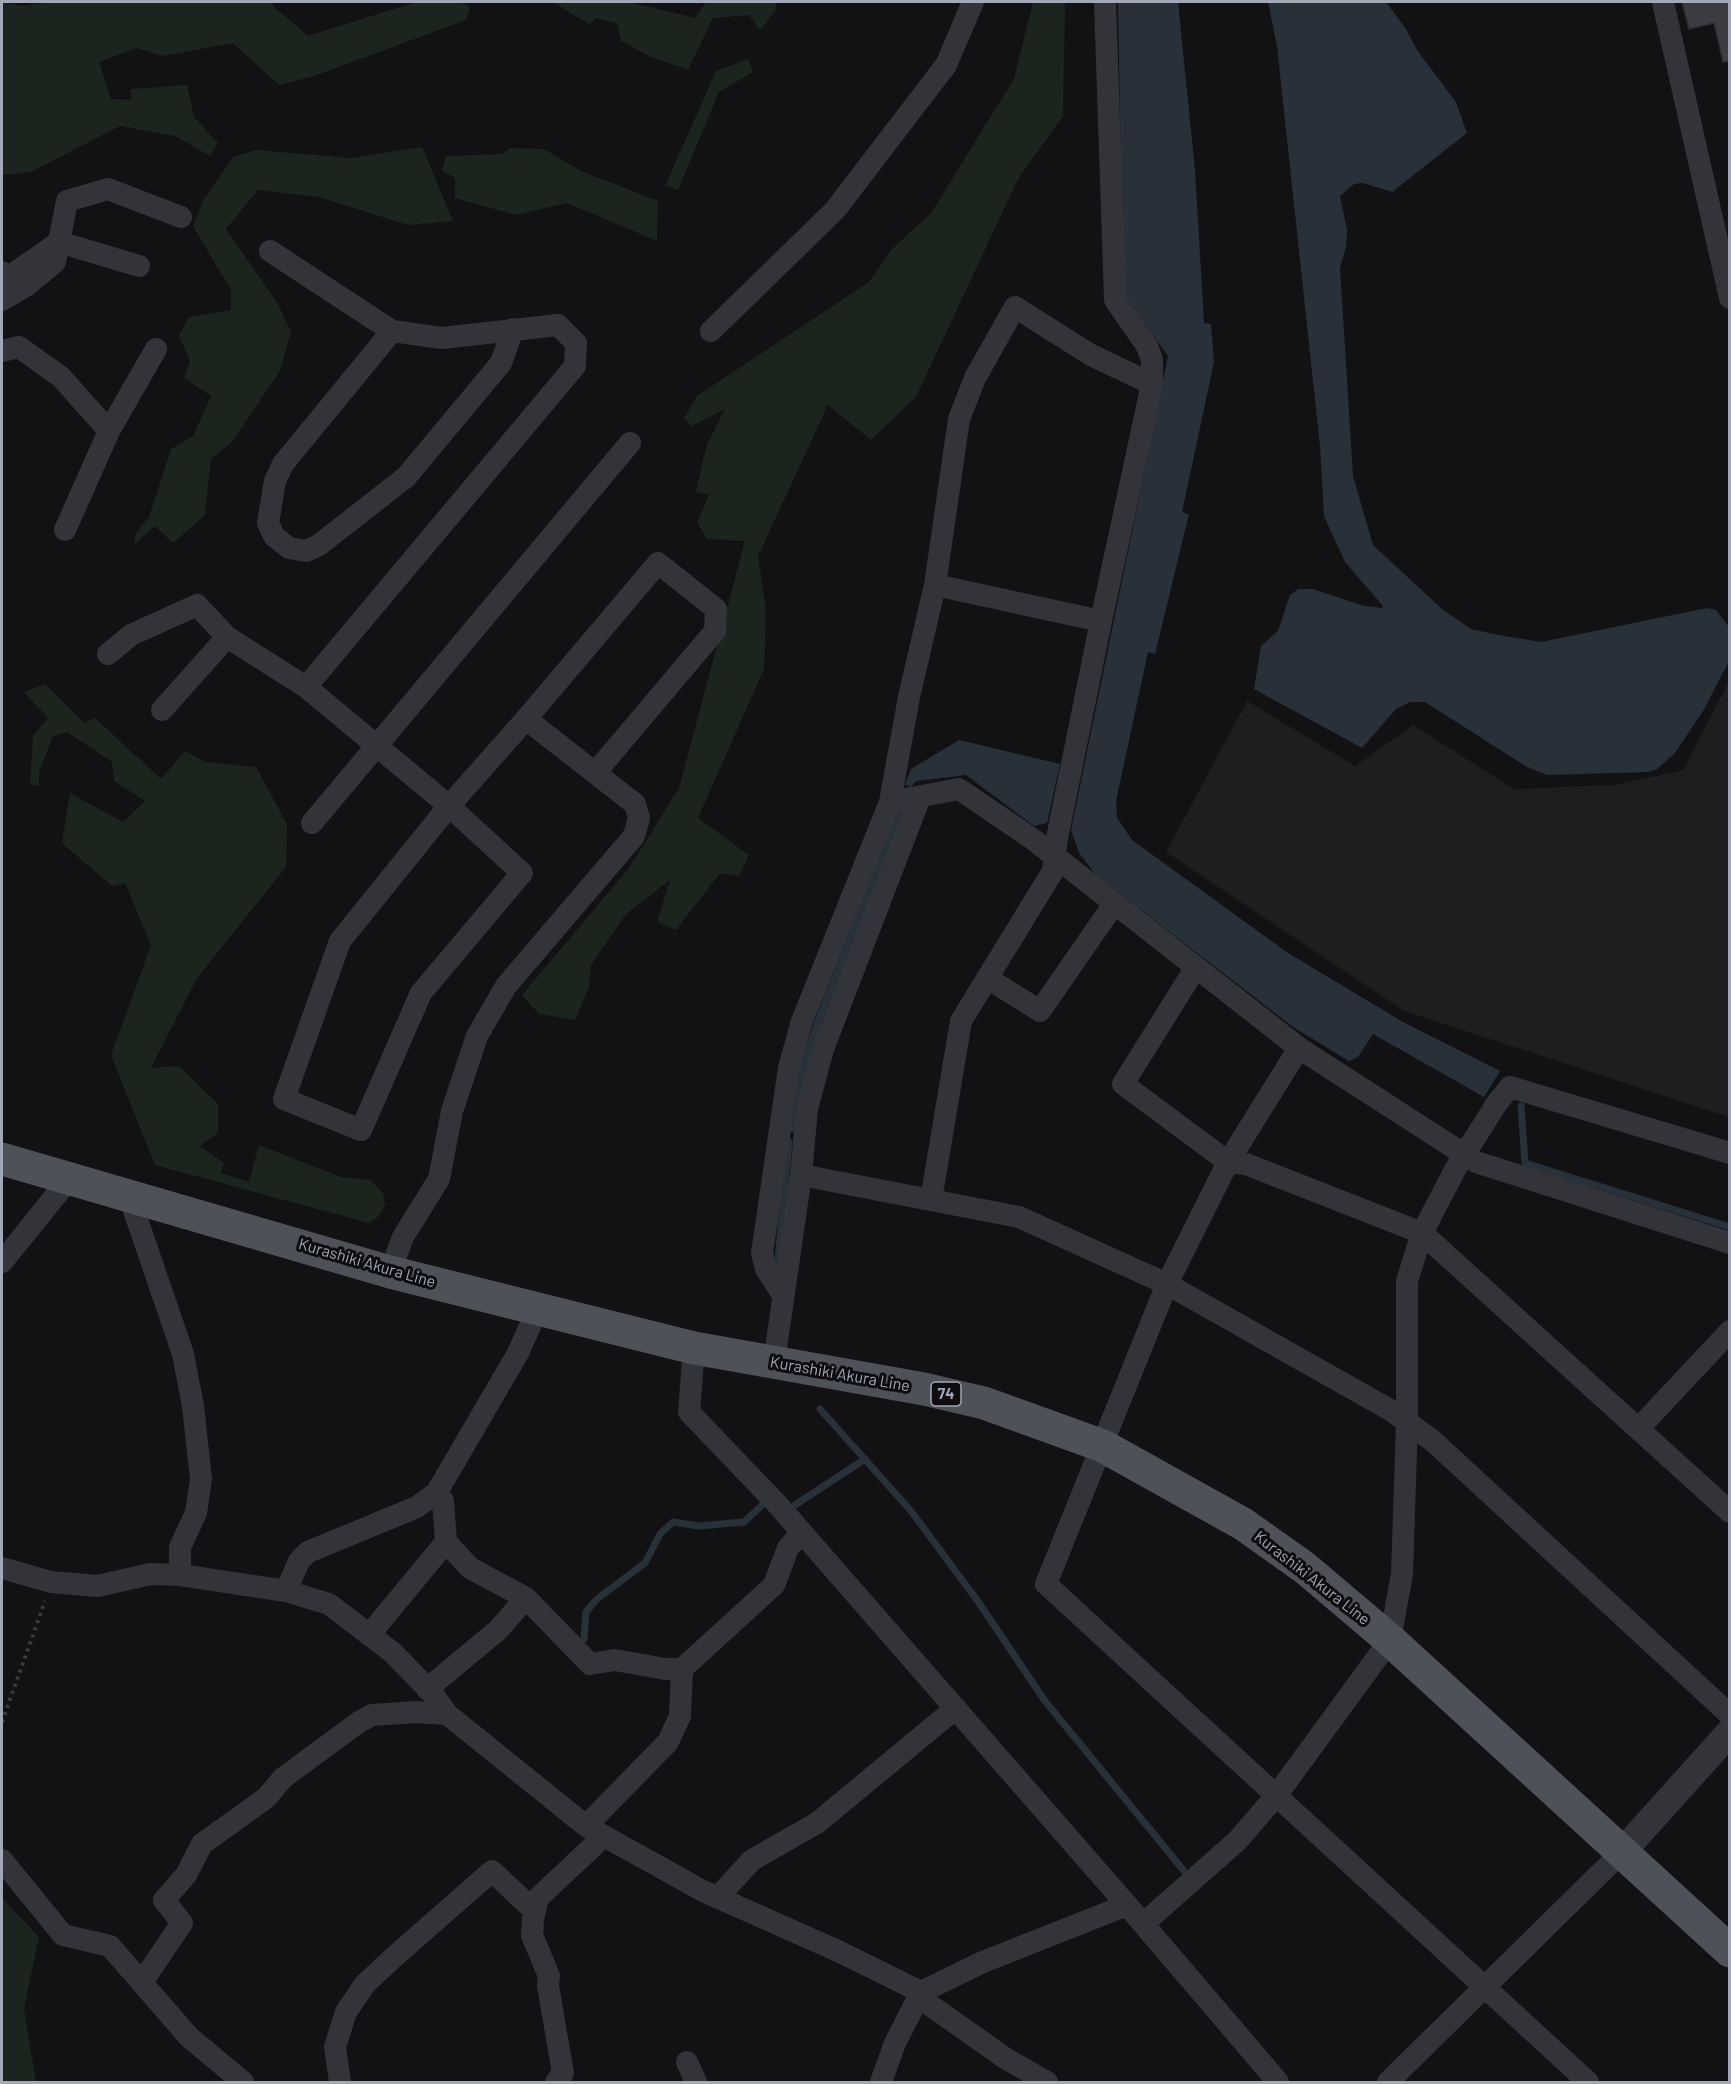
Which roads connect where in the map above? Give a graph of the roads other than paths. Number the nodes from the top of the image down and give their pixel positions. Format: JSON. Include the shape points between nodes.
{"nodes":[{"id":1,"x":973,"y":2,"type":"edge"},
{"id":2,"x":1105,"y":2,"type":"edge"},
{"id":3,"x":1663,"y":2,"type":"edge"},
{"id":4,"x":181,"y":217,"type":"dead end"},
{"id":5,"x":59,"y":242,"type":"junction"},
{"id":6,"x":270,"y":252,"type":"dead end"},
{"id":7,"x":139,"y":266,"type":"dead end"},
{"id":8,"x":2,"y":272,"type":"edge"},
{"id":9,"x":1730,"y":298,"type":"edge"},
{"id":10,"x":2,"y":300,"type":"edge"},
{"id":11,"x":513,"y":329,"type":"junction"},
{"id":12,"x":392,"y":331,"type":"junction"},
{"id":13,"x":711,"y":331,"type":"dead end"},
{"id":14,"x":7,"y":346,"type":"edge"},
{"id":15,"x":156,"y":349,"type":"dead end"},
{"id":16,"x":1152,"y":384,"type":"junction"},
{"id":17,"x":109,"y":431,"type":"junction"},
{"id":18,"x":630,"y":443,"type":"dead end"},
{"id":19,"x":65,"y":530,"type":"dead end"},
{"id":20,"x":934,"y":585,"type":"junction"},
{"id":21,"x":1101,"y":621,"type":"junction"},
{"id":22,"x":227,"y":637,"type":"junction"},
{"id":23,"x":108,"y":654,"type":"dead end"},
{"id":24,"x":306,"y":687,"type":"junction"},
{"id":25,"x":162,"y":710,"type":"dead end"},
{"id":26,"x":526,"y":719,"type":"junction"},
{"id":27,"x":376,"y":746,"type":"junction"},
{"id":28,"x":595,"y":773,"type":"junction"},
{"id":29,"x":905,"y":800,"type":"junction"},
{"id":30,"x":449,"y":806,"type":"junction"},
{"id":31,"x":312,"y":823,"type":"dead end"},
{"id":32,"x":1055,"y":858,"type":"junction"},
{"id":33,"x":1114,"y":904,"type":"junction"},
{"id":34,"x":1196,"y":967,"type":"junction"},
{"id":35,"x":987,"y":978,"type":"junction"},
{"id":36,"x":1299,"y":1047,"type":"junction"},
{"id":37,"x":1730,"y":1153,"type":"edge"},
{"id":38,"x":1464,"y":1156,"type":"junction"},
{"id":39,"x":2,"y":1159,"type":"edge"},
{"id":40,"x":1228,"y":1162,"type":"junction"},
{"id":41,"x":801,"y":1175,"type":"junction"},
{"id":42,"x":70,"y":1178,"type":"junction"},
{"id":43,"x":128,"y":1193,"type":"junction"},
{"id":44,"x":931,"y":1200,"type":"junction"},
{"id":45,"x":1422,"y":1233,"type":"junction"},
{"id":46,"x":1730,"y":1243,"type":"edge"},
{"id":47,"x":2,"y":1262,"type":"edge"},
{"id":48,"x":390,"y":1272,"type":"junction"},
{"id":49,"x":1167,"y":1284,"type":"junction"},
{"id":50,"x":783,"y":1295,"type":"junction"},
{"id":51,"x":538,"y":1308,"type":"junction"},
{"id":52,"x":1730,"y":1330,"type":"edge"},
{"id":53,"x":694,"y":1348,"type":"junction"},
{"id":54,"x":774,"y":1362,"type":"junction"},
{"id":55,"x":1407,"y":1422,"type":"junction"},
{"id":56,"x":1639,"y":1428,"type":"junction"},
{"id":57,"x":1103,"y":1446,"type":"junction"},
{"id":58,"x":437,"y":1492,"type":"junction"},
{"id":59,"x":1730,"y":1512,"type":"edge"},
{"id":60,"x":802,"y":1533,"type":"junction"},
{"id":61,"x":446,"y":1542,"type":"junction"},
{"id":62,"x":2,"y":1568,"type":"edge"},
{"id":63,"x":180,"y":1575,"type":"junction"},
{"id":64,"x":286,"y":1591,"type":"junction"},
{"id":65,"x":526,"y":1598,"type":"junction"},
{"id":66,"x":369,"y":1635,"type":"junction"},
{"id":67,"x":1390,"y":1640,"type":"junction"},
{"id":68,"x":682,"y":1669,"type":"junction"},
{"id":69,"x":427,"y":1689,"type":"junction"},
{"id":70,"x":956,"y":1708,"type":"junction"},
{"id":71,"x":447,"y":1714,"type":"junction"},
{"id":72,"x":1730,"y":1715,"type":"edge"},
{"id":73,"x":1730,"y":1732,"type":"edge"},
{"id":74,"x":1276,"y":1796,"type":"junction"},
{"id":75,"x":595,"y":1831,"type":"junction"},
{"id":76,"x":1622,"y":1852,"type":"junction"},
{"id":77,"x":2,"y":1860,"type":"edge"},
{"id":78,"x":718,"y":1898,"type":"junction"},
{"id":79,"x":1127,"y":1905,"type":"junction"},
{"id":80,"x":536,"y":1907,"type":"junction"},
{"id":81,"x":1143,"y":1924,"type":"junction"},
{"id":82,"x":1730,"y":1951,"type":"edge"},
{"id":83,"x":142,"y":1982,"type":"junction"},
{"id":84,"x":1485,"y":1988,"type":"junction"},
{"id":85,"x":921,"y":1992,"type":"junction"},
{"id":86,"x":687,"y":2061,"type":"dead end"},
{"id":87,"x":243,"y":2082,"type":"edge"},
{"id":88,"x":340,"y":2082,"type":"edge"},
{"id":89,"x":556,"y":2082,"type":"edge"},
{"id":90,"x":696,"y":2082,"type":"edge"},
{"id":91,"x":881,"y":2082,"type":"edge"},
{"id":92,"x":1047,"y":2082,"type":"edge"},
{"id":93,"x":1278,"y":2082,"type":"edge"},
{"id":94,"x":1388,"y":2082,"type":"edge"},
{"id":95,"x":1588,"y":2082,"type":"edge"}],
"edges":[{"from":1,"to":13,"type":"street","via":[[946,65],[835,210]]},
{"from":2,"to":16,"type":"street","via":[[1115,300],[1147,346],[1152,360]]},
{"from":3,"to":9,"type":"street"},
{"from":4,"to":5,"type":"street","via":[[108,189],[67,201]]},
{"from":5,"to":7,"type":"street"},
{"from":5,"to":8,"type":"street","via":[[6,279]]},
{"from":5,"to":10,"type":"street","via":[[55,262]]},
{"from":6,"to":12,"type":"street"},
{"from":11,"to":12,"type":"street","via":[[442,338]]},
{"from":11,"to":12,"type":"street","via":[[501,363],[406,477],[319,545],[306,551],[289,548],[274,536],[268,523],[274,481],[283,464]]},
{"from":11,"to":24,"type":"street","via":[[558,325],[576,343],[574,366]]},
{"from":14,"to":17,"type":"street","via":[[61,377]]},
{"from":15,"to":17,"type":"street"},
{"from":16,"to":20,"type":"street","via":[[1091,355],[1015,307],[975,378],[959,418]]},
{"from":16,"to":21,"type":"street"},
{"from":17,"to":19,"type":"street"},
{"from":18,"to":27,"type":"street"},
{"from":20,"to":21,"type":"street"},
{"from":20,"to":29,"type":"street","via":[[909,697]]},
{"from":21,"to":32,"type":"street"},
{"from":22,"to":23,"type":"street","via":[[197,605],[131,635]]},
{"from":22,"to":24,"type":"street"},
{"from":22,"to":25,"type":"street"},
{"from":24,"to":27,"type":"street"},
{"from":26,"to":28,"type":"street"},
{"from":26,"to":28,"type":"street","via":[[658,563],[708,602],[716,609],[715,631]]},
{"from":26,"to":30,"type":"street"},
{"from":27,"to":30,"type":"street"},
{"from":27,"to":31,"type":"street"},
{"from":28,"to":48,"type":"street","via":[[635,804],[638,828],[506,986],[477,1036],[452,1111],[439,1179],[403,1237]]},
{"from":29,"to":32,"type":"street","via":[[959,789]]},
{"from":29,"to":41,"type":"street","via":[[823,1049],[807,1109]]},
{"from":29,"to":50,"type":"street","via":[[802,1021],[789,1068],[762,1254],[766,1269]]},
{"from":30,"to":30,"type":"street","via":[[339,941],[284,1099],[361,1130],[420,993],[522,873]]},
{"from":32,"to":33,"type":"street"},
{"from":32,"to":35,"type":"street","via":[[1053,871]]},
{"from":33,"to":34,"type":"street"},
{"from":33,"to":35,"type":"street","via":[[1040,1011]]},
{"from":34,"to":36,"type":"street"},
{"from":34,"to":40,"type":"street","via":[[1123,1084]]},
{"from":35,"to":44,"type":"street","via":[[961,1021]]},
{"from":36,"to":38,"type":"street"},
{"from":36,"to":40,"type":"street"},
{"from":37,"to":38,"type":"street","via":[[1503,1095]]},
{"from":38,"to":45,"type":"street"},
{"from":38,"to":46,"type":"street"},
{"from":39,"to":42,"type":"main road","name":"Kurashiki Akura Line","number":"74"},
{"from":40,"to":45,"type":"street","via":[[1245,1164]]},
{"from":40,"to":49,"type":"street"},
{"from":41,"to":44,"type":"street"},
{"from":41,"to":50,"type":"street"},
{"from":42,"to":43,"type":"main road","name":"Kurashiki Akura Line","number":"74"},
{"from":42,"to":47,"type":"street"},
{"from":43,"to":48,"type":"main road","name":"Kurashiki Akura Line","number":"74"},
{"from":43,"to":63,"type":"street","via":[[183,1354],[193,1406],[201,1479],[196,1513],[180,1547]]},
{"from":44,"to":49,"type":"street","via":[[1018,1217]]},
{"from":45,"to":55,"type":"street","via":[[1407,1281]]},
{"from":45,"to":56,"type":"street"},
{"from":48,"to":51,"type":"main road","name":"Kurashiki Akura Line","number":"74"},
{"from":49,"to":55,"type":"street"},
{"from":49,"to":57,"type":"street"},
{"from":50,"to":54,"type":"street"},
{"from":51,"to":53,"type":"main road","name":"Kurashiki Akura Line","number":"74"},
{"from":51,"to":58,"type":"street","via":[[518,1353]]},
{"from":52,"to":56,"type":"street"},
{"from":53,"to":54,"type":"main road","name":"Kurashiki Akura Line","number":"74"},
{"from":53,"to":60,"type":"street","via":[[689,1412]]},
{"from":54,"to":57,"type":"main road","name":"Kurashiki Akura Line","number":"74","via":[[984,1403]]},
{"from":55,"to":67,"type":"street","via":[[1402,1574]]},
{"from":55,"to":72,"type":"street","via":[[1433,1441]]},
{"from":56,"to":59,"type":"street"},
{"from":57,"to":67,"type":"main road","name":"Kurashiki Akura Line","number":"74","via":[[1243,1524],[1305,1568]]},
{"from":57,"to":74,"type":"street","via":[[1046,1584]]},
{"from":58,"to":61,"type":"street","via":[[443,1501]]},
{"from":58,"to":64,"type":"street","via":[[417,1507],[308,1552],[299,1561]]},
{"from":60,"to":68,"type":"street","via":[[788,1548],[774,1585]]},
{"from":60,"to":70,"type":"street"},
{"from":61,"to":65,"type":"street","via":[[470,1568]]},
{"from":61,"to":66,"type":"street"},
{"from":62,"to":63,"type":"street","via":[[51,1582],[98,1586],[150,1574]]},
{"from":63,"to":64,"type":"street"},
{"from":64,"to":66,"type":"street","via":[[329,1604]]},
{"from":65,"to":68,"type":"street","via":[[590,1664],[615,1660]]},
{"from":65,"to":69,"type":"street","via":[[498,1630]]},
{"from":66,"to":69,"type":"street","via":[[392,1652]]},
{"from":67,"to":74,"type":"street"},
{"from":67,"to":76,"type":"main road","name":"Kurashiki Akura Line","number":"74"},
{"from":68,"to":75,"type":"street","via":[[680,1716],[668,1742]]},
{"from":69,"to":71,"type":"street"},
{"from":70,"to":78,"type":"street","via":[[816,1823],[752,1860]]},
{"from":70,"to":79,"type":"street"},
{"from":71,"to":75,"type":"street"},
{"from":71,"to":83,"type":"street","via":[[372,1715],[283,1778],[266,1798],[202,1844],[186,1875],[164,1900],[182,1923]]},
{"from":73,"to":76,"type":"street"},
{"from":74,"to":81,"type":"street","via":[[1237,1841]]},
{"from":74,"to":84,"type":"street"},
{"from":75,"to":78,"type":"street"},
{"from":75,"to":80,"type":"street","via":[[538,1898]]},
{"from":76,"to":82,"type":"main road","name":"Kurashiki Akura Line","number":"74"},
{"from":76,"to":84,"type":"street"},
{"from":77,"to":83,"type":"street","via":[[63,1935],[110,1946]]},
{"from":78,"to":85,"type":"street"},
{"from":79,"to":81,"type":"street"},
{"from":79,"to":85,"type":"street","via":[[983,1962]]},
{"from":80,"to":88,"type":"street","via":[[526,1904],[492,1871],[403,1949],[365,1984],[346,2012],[335,2047]]},
{"from":80,"to":89,"type":"street","via":[[532,1935],[549,1976],[563,2073]]},
{"from":81,"to":93,"type":"street"},
{"from":83,"to":87,"type":"street","via":[[189,2037]]},
{"from":84,"to":94,"type":"street"},
{"from":84,"to":95,"type":"street"},
{"from":85,"to":91,"type":"street","via":[[894,2043]]},
{"from":85,"to":92,"type":"street","via":[[927,2002],[1005,2058]]},
{"from":86,"to":90,"type":"street"}]}
